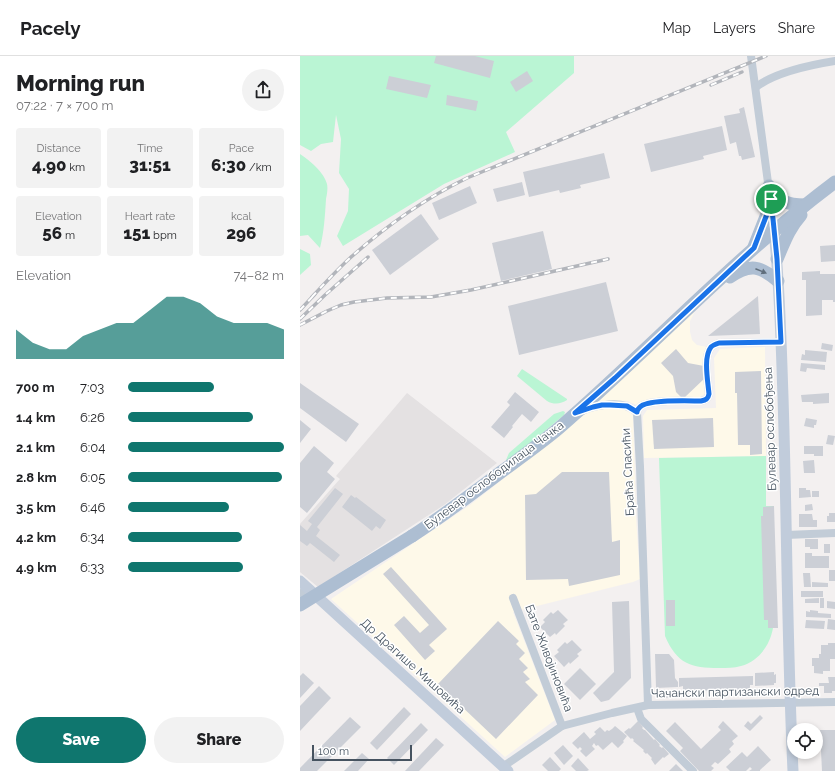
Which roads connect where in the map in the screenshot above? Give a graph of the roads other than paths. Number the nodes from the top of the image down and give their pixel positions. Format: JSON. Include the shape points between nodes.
{"nodes":[{"id":1,"x":751,"y":56,"type":"edge"},
{"id":2,"x":835,"y":61,"type":"edge"},
{"id":3,"x":756,"y":88,"type":"junction"},
{"id":4,"x":835,"y":182,"type":"edge"},
{"id":5,"x":769,"y":186,"type":"junction"},
{"id":6,"x":771,"y":199,"type":"junction"},
{"id":7,"x":808,"y":202,"type":"junction"},
{"id":8,"x":774,"y":231,"type":"junction"},
{"id":9,"x":754,"y":248,"type":"junction"},
{"id":10,"x":777,"y":259,"type":"junction"},
{"id":11,"x":778,"y":281,"type":"junction"},
{"id":12,"x":717,"y":282,"type":"junction"},
{"id":13,"x":781,"y":342,"type":"junction"},
{"id":14,"x":637,"y":412,"type":"junction"},
{"id":15,"x":575,"y":413,"type":"junction"},
{"id":16,"x":835,"y":534,"type":"edge"},
{"id":17,"x":786,"y":535,"type":"junction"},
{"id":18,"x":300,"y":581,"type":"edge"},
{"id":19,"x":305,"y":591,"type":"edge"},
{"id":20,"x":513,"y":598,"type":"dead end"},
{"id":21,"x":300,"y":605,"type":"edge"},
{"id":22,"x":835,"y":702,"type":"edge"},
{"id":23,"x":790,"y":703,"type":"junction"},
{"id":24,"x":648,"y":706,"type":"junction"},
{"id":25,"x":636,"y":708,"type":"junction"},
{"id":26,"x":562,"y":726,"type":"junction"},
{"id":27,"x":506,"y":768,"type":"edge"},
{"id":28,"x":693,"y":771,"type":"edge"},
{"id":29,"x":793,"y":771,"type":"edge"}],
"edges":[{"from":1,"to":3,"type":"street","name":"Булевар ослобођења"},
{"from":2,"to":3,"type":"street","via":[[784,74],[765,81]]},
{"from":3,"to":5,"type":"street","name":"Булевар ослобођења"},
{"from":4,"to":7,"type":"main road","name":"Булевар ослободилаца Чачка"},
{"from":5,"to":6,"type":"street","name":"Булевар ослобођења"},
{"from":5,"to":7,"type":"main road","via":[[784,202]]},
{"from":6,"to":8,"type":"street","name":"Булевар ослобођења"},
{"from":6,"to":9,"type":"main road"},
{"from":7,"to":8,"type":"main road","name":"Булевар ослободилаца Чачка"},
{"from":7,"to":10,"type":"main road","via":[[790,230]]},
{"from":8,"to":9,"type":"main road","name":"Булевар ослободилаца Чачка"},
{"from":8,"to":10,"type":"main road","name":"Булевар ослобођења"},
{"from":9,"to":12,"type":"main road","name":"Булевар ослободилаца Чачка"},
{"from":10,"to":11,"type":"main road","name":"Булевар ослобођења"},
{"from":12,"to":11,"type":"main road","one_way":true,"via":[[748,268],[764,271]]},
{"from":11,"to":13,"type":"main road","name":"Булевар ослобођења"},
{"from":12,"to":15,"type":"main road","name":"Булевар ослободилаца Чачка"},
{"from":13,"to":14,"type":"street","name":"Браћа Спасићи","via":[[713,345],[706,358],[709,394],[705,400],[653,402],[639,407]]},
{"from":13,"to":17,"type":"main road","name":"Булевар ослобођења"},
{"from":14,"to":15,"type":"street","via":[[627,406],[602,405]]},
{"from":14,"to":24,"type":"street","name":"Браћа Спасићи"},
{"from":15,"to":21,"type":"main road","name":"Булевар ослободилаца Чачка","bridge":true,"via":[[470,496],[412,536]]},
{"from":16,"to":17,"type":"street"},
{"from":17,"to":23,"type":"main road","name":"Булевар ослобођења"},
{"from":18,"to":19,"type":"main road","name":"Др Драгише Мишовића"},
{"from":19,"to":27,"type":"main road","name":"Др Драгише Мишовића"},
{"from":20,"to":26,"type":"street","name":"Бате Живојиновића"},
{"from":22,"to":23,"type":"street","name":"Чачански партизански одред"},
{"from":23,"to":24,"type":"street","name":"Чачански партизански одред"},
{"from":23,"to":29,"type":"main road","name":"Булевар ослобођења"},
{"from":24,"to":25,"type":"street","name":"Чачански партизански одред"},
{"from":25,"to":26,"type":"street","name":"Чачански партизански одред"},
{"from":25,"to":28,"type":"street","name":"Чачански партизански одред","via":[[642,719]]},
{"from":26,"to":27,"type":"street","name":"Чачански партизански одред"}]}
